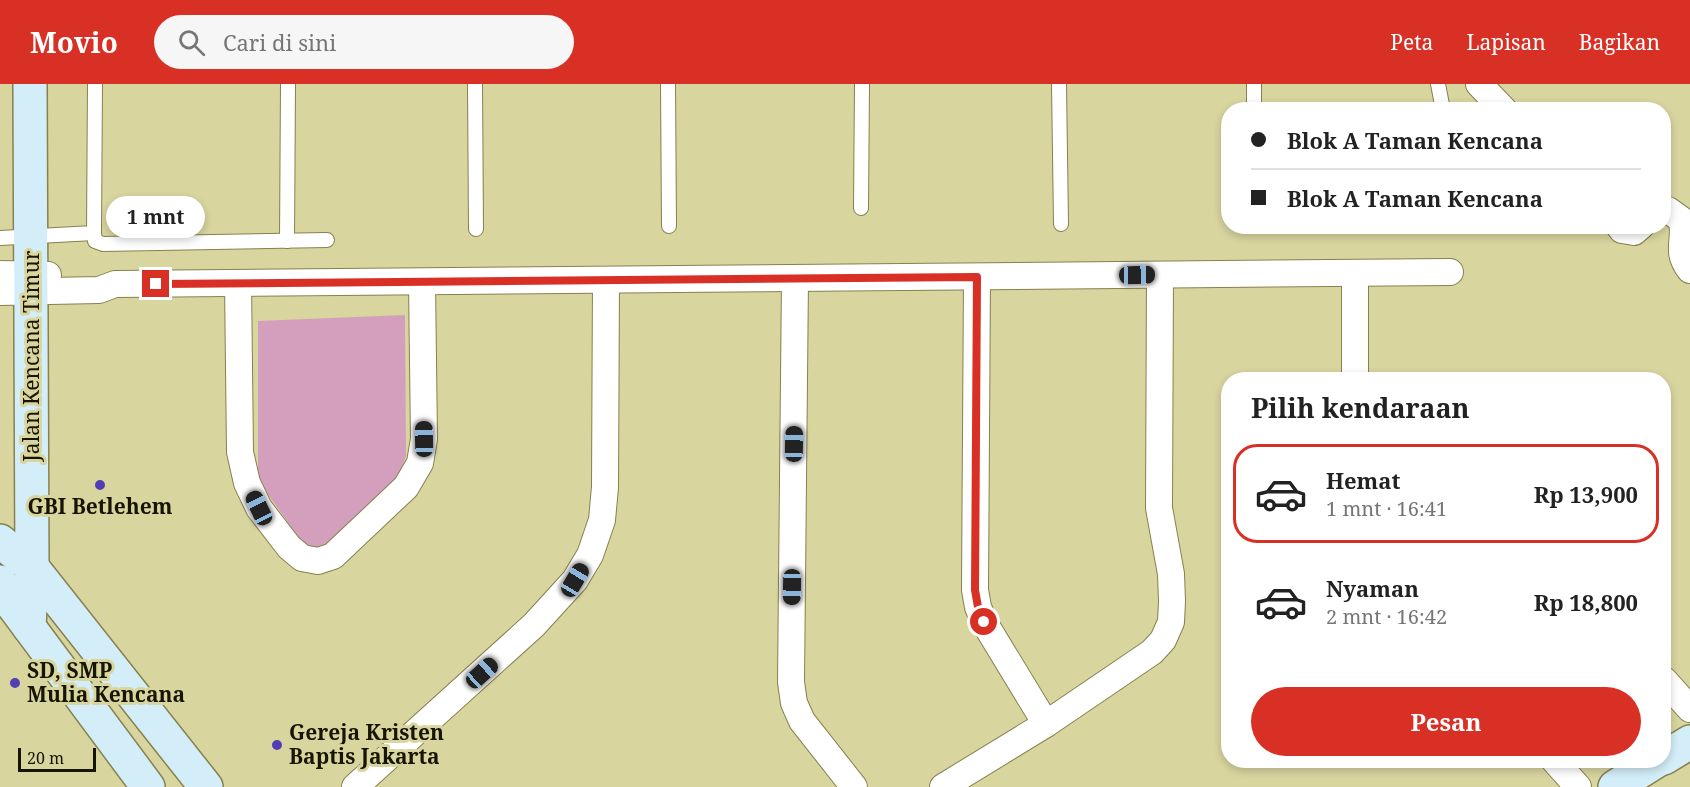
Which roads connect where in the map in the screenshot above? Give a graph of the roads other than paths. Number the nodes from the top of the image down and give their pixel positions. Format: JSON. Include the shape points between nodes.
{"nodes":[{"id":1,"x":30,"y":84,"type":"edge"},
{"id":2,"x":95,"y":84,"type":"edge"},
{"id":3,"x":288,"y":84,"type":"edge"},
{"id":4,"x":475,"y":84,"type":"edge"},
{"id":5,"x":668,"y":84,"type":"edge"},
{"id":6,"x":862,"y":84,"type":"edge"},
{"id":7,"x":1059,"y":84,"type":"edge"},
{"id":8,"x":1254,"y":84,"type":"edge"},
{"id":9,"x":1438,"y":84,"type":"edge"},
{"id":10,"x":1479,"y":84,"type":"edge"},
{"id":11,"x":1254,"y":102,"type":"edge"},
{"id":12,"x":1441,"y":102,"type":"edge"},
{"id":13,"x":1496,"y":102,"type":"edge"},
{"id":14,"x":861,"y":208,"type":"dead end"},
{"id":15,"x":1671,"y":212,"type":"edge"},
{"id":16,"x":1061,"y":224,"type":"dead end"},
{"id":17,"x":669,"y":226,"type":"dead end"},
{"id":18,"x":476,"y":228,"type":"dead end"},
{"id":19,"x":94,"y":232,"type":"junction"},
{"id":20,"x":32,"y":236,"type":"junction"},
{"id":21,"x":0,"y":238,"type":"edge"},
{"id":22,"x":327,"y":240,"type":"dead end"},
{"id":23,"x":287,"y":241,"type":"junction"},
{"id":24,"x":1690,"y":270,"type":"edge"},
{"id":25,"x":1450,"y":272,"type":"dead end"},
{"id":26,"x":1355,"y":273,"type":"junction"},
{"id":27,"x":0,"y":274,"type":"edge"},
{"id":28,"x":1160,"y":275,"type":"junction"},
{"id":29,"x":977,"y":277,"type":"junction"},
{"id":30,"x":795,"y":278,"type":"junction"},
{"id":31,"x":606,"y":280,"type":"junction"},
{"id":32,"x":422,"y":282,"type":"junction"},
{"id":33,"x":32,"y":283,"type":"junction"},
{"id":34,"x":238,"y":283,"type":"junction"},
{"id":35,"x":0,"y":292,"type":"edge"},
{"id":36,"x":1355,"y":372,"type":"edge"},
{"id":37,"x":0,"y":541,"type":"edge"},
{"id":38,"x":32,"y":567,"type":"junction"},
{"id":39,"x":2,"y":590,"type":"edge"},
{"id":40,"x":29,"y":627,"type":"junction"},
{"id":41,"x":1671,"y":688,"type":"edge"},
{"id":42,"x":1690,"y":709,"type":"edge"},
{"id":43,"x":1046,"y":724,"type":"junction"},
{"id":44,"x":1690,"y":742,"type":"edge"},
{"id":45,"x":1671,"y":755,"type":"edge"},
{"id":46,"x":1561,"y":768,"type":"edge"},
{"id":47,"x":148,"y":787,"type":"edge"},
{"id":48,"x":206,"y":787,"type":"edge"},
{"id":49,"x":355,"y":787,"type":"edge"},
{"id":50,"x":854,"y":787,"type":"edge"},
{"id":51,"x":943,"y":787,"type":"edge"},
{"id":52,"x":1578,"y":787,"type":"edge"}],
"edges":[{"from":1,"to":20,"type":"street","name":"Jalan Kencana Timur"},
{"from":2,"to":19,"type":"lane"},
{"from":3,"to":23,"type":"lane"},
{"from":4,"to":18,"type":"lane"},
{"from":5,"to":17,"type":"lane"},
{"from":6,"to":14,"type":"lane"},
{"from":7,"to":16,"type":"lane"},
{"from":8,"to":11,"type":"lane"},
{"from":9,"to":12,"type":"lane"},
{"from":10,"to":13,"type":"street"},
{"from":15,"to":24,"type":"street","via":[[1682,220],[1682,260]]},
{"from":19,"to":20,"type":"lane"},
{"from":19,"to":23,"type":"lane","via":[[95,241],[103,244]]},
{"from":20,"to":21,"type":"lane"},
{"from":20,"to":33,"type":"street","name":"Jalan Kencana Timur"},
{"from":22,"to":23,"type":"lane"},
{"from":25,"to":26,"type":"street"},
{"from":26,"to":28,"type":"street"},
{"from":26,"to":36,"type":"street"},
{"from":27,"to":33,"type":"street"},
{"from":28,"to":29,"type":"street"},
{"from":28,"to":43,"type":"street","via":[[1158,484],[1171,574],[1171,622],[1152,652]]},
{"from":29,"to":30,"type":"street"},
{"from":29,"to":43,"type":"street","via":[[975,590],[984,622]]},
{"from":30,"to":31,"type":"street"},
{"from":30,"to":50,"type":"street","via":[[791,682],[802,721]]},
{"from":31,"to":32,"type":"street"},
{"from":31,"to":49,"type":"street","via":[[605,487],[602,520],[590,555],[575,580],[534,625]]},
{"from":32,"to":34,"type":"street"},
{"from":32,"to":34,"type":"street","via":[[424,439],[420,463],[406,488],[333,556],[318,561],[302,558],[289,547],[259,508],[248,483],[240,452]]},
{"from":33,"to":34,"type":"street","via":[[98,276],[115,284]]},
{"from":33,"to":35,"type":"street"},
{"from":33,"to":38,"type":"street","name":"Jalan Kencana Timur"},
{"from":37,"to":38,"type":"street"},
{"from":38,"to":40,"type":"street","name":"Jalan Kencana Timur"},
{"from":38,"to":48,"type":"street"},
{"from":39,"to":40,"type":"street"},
{"from":40,"to":47,"type":"street"},
{"from":41,"to":42,"type":"street"},
{"from":43,"to":51,"type":"street"},
{"from":44,"to":45,"type":"street"},
{"from":46,"to":52,"type":"street"}]}
